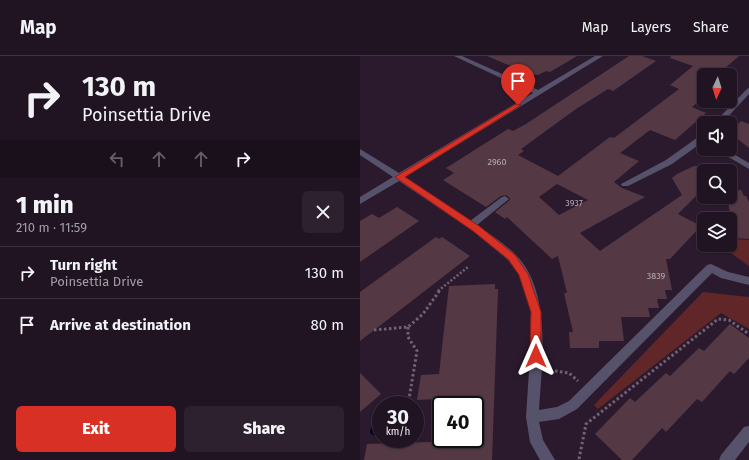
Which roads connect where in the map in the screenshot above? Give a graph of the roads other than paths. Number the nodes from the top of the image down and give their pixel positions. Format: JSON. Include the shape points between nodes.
{"nodes":[{"id":1,"x":458,"y":56,"type":"edge"},
{"id":2,"x":600,"y":56,"type":"edge"},
{"id":3,"x":749,"y":90,"type":"edge"},
{"id":4,"x":539,"y":93,"type":"junction"},
{"id":5,"x":725,"y":116,"type":"edge"},
{"id":6,"x":697,"y":144,"type":"edge"},
{"id":7,"x":360,"y":151,"type":"edge"},
{"id":8,"x":731,"y":156,"type":"edge"},
{"id":9,"x":749,"y":166,"type":"edge"},
{"id":10,"x":399,"y":177,"type":"junction"},
{"id":11,"x":625,"y":184,"type":"dead end"},
{"id":12,"x":505,"y":199,"type":"dead end"},
{"id":13,"x":360,"y":201,"type":"edge"},
{"id":14,"x":470,"y":225,"type":"junction"},
{"id":15,"x":749,"y":281,"type":"edge"},
{"id":16,"x":532,"y":416,"type":"junction"},
{"id":17,"x":749,"y":432,"type":"edge"},
{"id":18,"x":548,"y":460,"type":"edge"},
{"id":19,"x":726,"y":460,"type":"edge"}],
"edges":[{"from":1,"to":4,"type":"street"},
{"from":2,"to":4,"type":"street"},
{"from":3,"to":5,"type":"street"},
{"from":4,"to":10,"type":"street"},
{"from":6,"to":11,"type":"street","via":[[669,162]]},
{"from":7,"to":10,"type":"street"},
{"from":8,"to":9,"type":"street"},
{"from":10,"to":13,"type":"street"},
{"from":10,"to":14,"type":"street"},
{"from":12,"to":14,"type":"street"},
{"from":14,"to":16,"type":"street","via":[[512,257],[524,274],[536,312]]},
{"from":15,"to":16,"type":"street","via":[[725,275],[711,268],[566,410]]},
{"from":16,"to":18,"type":"street","via":[[537,442]]},
{"from":17,"to":19,"type":"street"}]}
